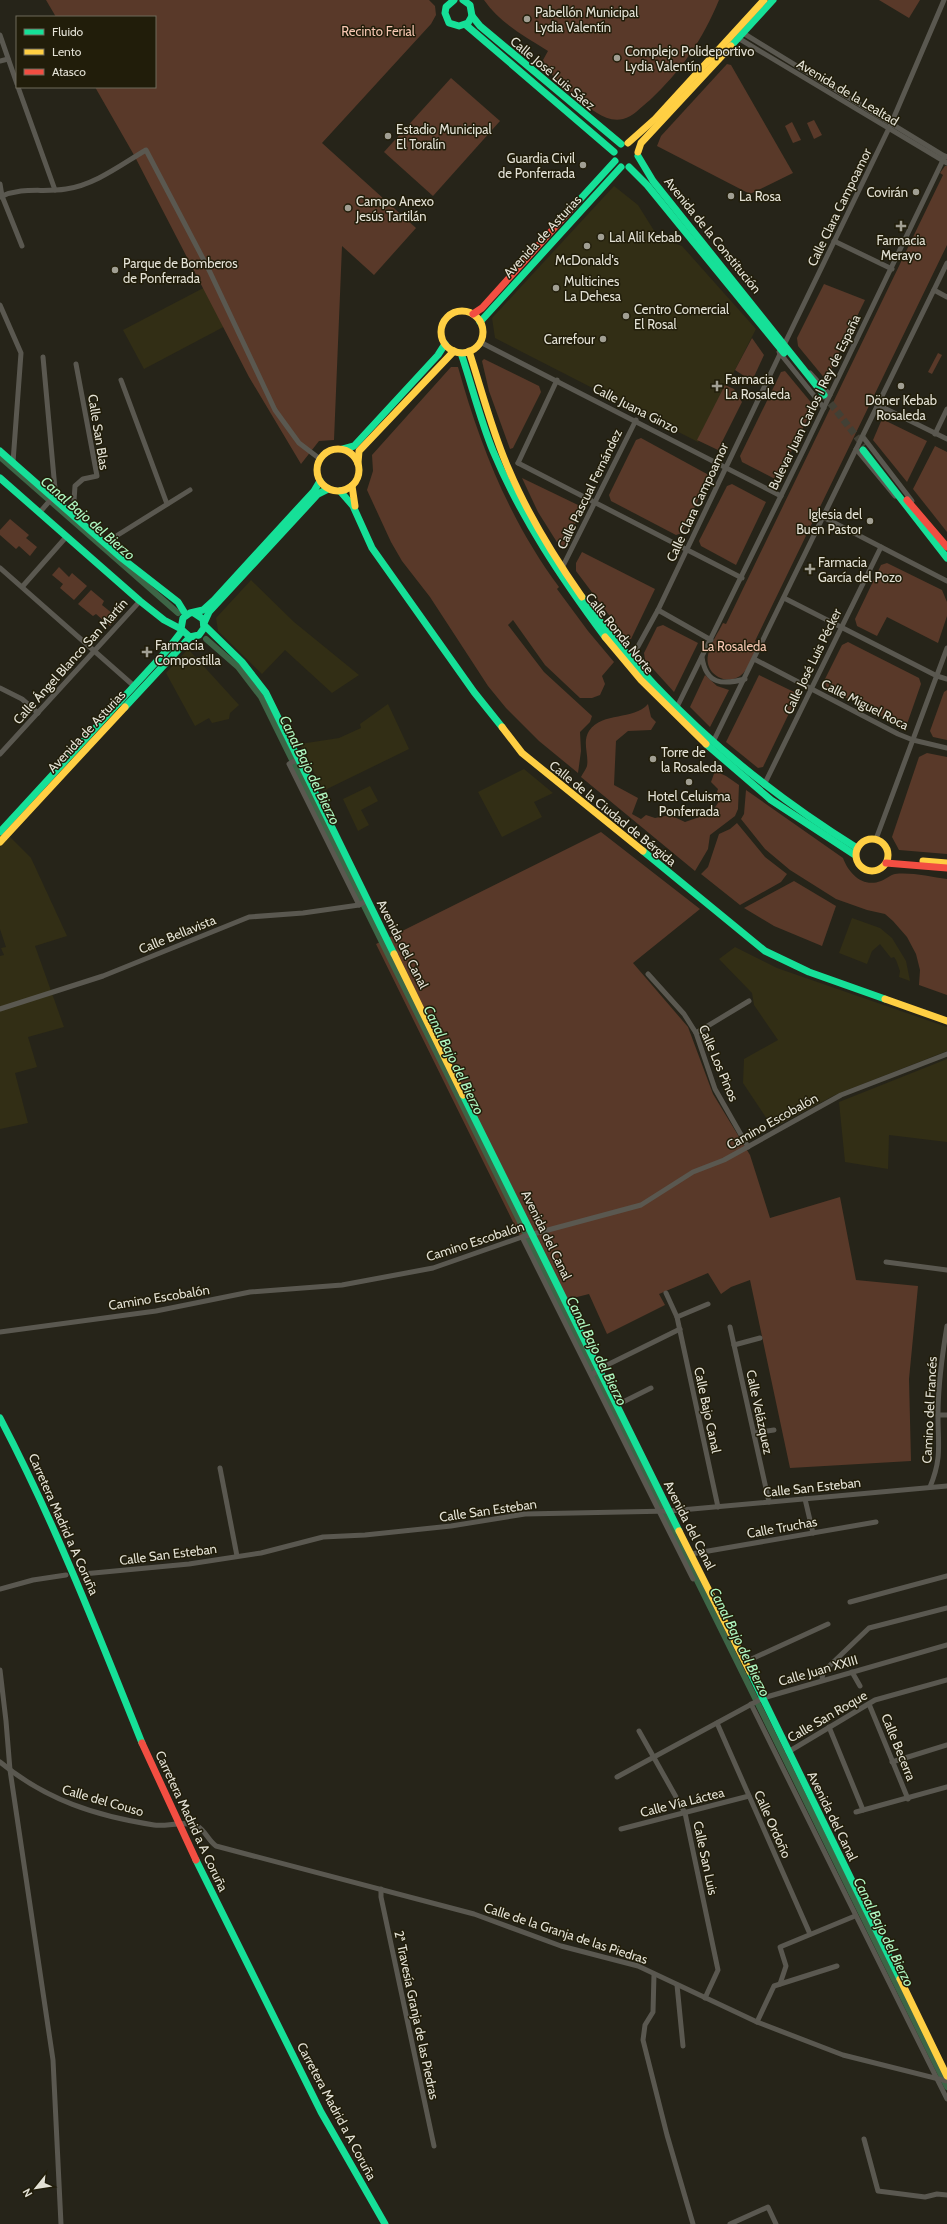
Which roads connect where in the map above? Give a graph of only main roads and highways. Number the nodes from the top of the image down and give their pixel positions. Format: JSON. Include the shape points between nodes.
{"nodes":[{"id":1,"x":441,"y":0,"type":"edge"},
{"id":2,"x":454,"y":0,"type":"edge"},
{"id":3,"x":463,"y":0,"type":"edge"},
{"id":4,"x":764,"y":0,"type":"edge"},
{"id":5,"x":773,"y":0,"type":"edge"},
{"id":6,"x":445,"y":11,"type":"junction"},
{"id":7,"x":472,"y":16,"type":"junction"},
{"id":8,"x":466,"y":25,"type":"junction"},
{"id":9,"x":625,"y":144,"type":"junction"},
{"id":10,"x":614,"y":152,"type":"junction"},
{"id":11,"x":638,"y":154,"type":"junction"},
{"id":12,"x":615,"y":161,"type":"junction"},
{"id":13,"x":621,"y":167,"type":"junction"},
{"id":14,"x":629,"y":167,"type":"junction"},
{"id":15,"x":473,"y":314,"type":"junction"},
{"id":16,"x":480,"y":322,"type":"junction"},
{"id":17,"x":769,"y":331,"type":"junction"},
{"id":18,"x":445,"y":344,"type":"junction"},
{"id":19,"x":461,"y":352,"type":"junction"},
{"id":20,"x":825,"y":396,"type":"tunnel mouth"},
{"id":21,"x":861,"y":448,"type":"tunnel mouth"},
{"id":22,"x":343,"y":449,"type":"junction"},
{"id":23,"x":0,"y":451,"type":"edge"},
{"id":24,"x":358,"y":463,"type":"junction"},
{"id":25,"x":0,"y":478,"type":"edge"},
{"id":26,"x":320,"y":481,"type":"junction"},
{"id":27,"x":352,"y":486,"type":"junction"},
{"id":28,"x":328,"y":488,"type":"junction"},
{"id":29,"x":340,"y":491,"type":"junction"},
{"id":30,"x":357,"y":514,"type":"junction"},
{"id":31,"x":928,"y":529,"type":"junction"},
{"id":32,"x":947,"y":547,"type":"edge"},
{"id":33,"x":947,"y":558,"type":"edge"},
{"id":34,"x":188,"y":615,"type":"junction"},
{"id":35,"x":164,"y":620,"type":"junction"},
{"id":36,"x":204,"y":624,"type":"junction"},
{"id":37,"x":181,"y":630,"type":"junction"},
{"id":38,"x":201,"y":633,"type":"junction"},
{"id":39,"x":211,"y":633,"type":"junction"},
{"id":40,"x":190,"y":637,"type":"junction"},
{"id":41,"x":177,"y":638,"type":"junction"},
{"id":42,"x":675,"y":711,"type":"junction"},
{"id":43,"x":0,"y":832,"type":"edge"},
{"id":44,"x":0,"y":842,"type":"edge"},
{"id":45,"x":856,"y":852,"type":"junction"},
{"id":46,"x":887,"y":860,"type":"junction"},
{"id":47,"x":947,"y":863,"type":"edge"},
{"id":48,"x":947,"y":868,"type":"edge"},
{"id":49,"x":947,"y":1021,"type":"edge"},
{"id":50,"x":0,"y":1418,"type":"edge"},
{"id":51,"x":947,"y":2076,"type":"edge"},
{"id":52,"x":385,"y":2224,"type":"edge"}],
"edges":[{"from":1,"to":6,"type":"main road"},
{"from":2,"to":6,"type":"main road","via":[[448,4]]},
{"from":3,"to":7,"type":"main road","name":"Calle José Luis Sáez","via":[[470,5]]},
{"from":4,"to":9,"type":"main road","via":[[655,119]]},
{"from":5,"to":11,"type":"main road","via":[[641,143]]},
{"from":6,"to":8,"type":"main road","via":[[449,23],[456,27]]},
{"from":7,"to":8,"type":"main road"},
{"from":7,"to":9,"type":"main road","name":"Calle José Luis Sáez","via":[[480,26],[545,82]]},
{"from":8,"to":10,"type":"main road","name":"Calle José Luis Sáez"},
{"from":9,"to":10,"type":"main road"},
{"from":9,"to":11,"type":"main road","via":[[634,146]]},
{"from":10,"to":12,"type":"main road"},
{"from":11,"to":14,"type":"main road","via":[[635,163]]},
{"from":11,"to":17,"type":"main road","name":"Avenida de la Constitución","via":[[653,181]]},
{"from":12,"to":13,"type":"main road"},
{"from":12,"to":15,"type":"main road","name":"Avenida de Asturias","via":[[482,308]]},
{"from":13,"to":14,"type":"main road"},
{"from":13,"to":16,"type":"main road","name":"Avenida de Asturias"},
{"from":14,"to":17,"type":"main road","name":"Avenida de la Constitución"},
{"from":15,"to":16,"type":"main road"},
{"from":15,"to":18,"type":"main road","via":[[457,311],[447,317],[441,327]]},
{"from":16,"to":19,"type":"main road","via":[[483,332],[480,342]]},
{"from":17,"to":20,"type":"main road","name":"Avenida de la Constitución"},
{"from":18,"to":19,"type":"main road"},
{"from":18,"to":22,"type":"main road","via":[[438,355],[354,446]]},
{"from":19,"to":24,"type":"main road","via":[[446,357],[359,451]]},
{"from":19,"to":42,"type":"main road","name":"Calle Ronda Norte","via":[[506,464],[532,518],[562,568],[593,612]]},
{"from":19,"to":42,"type":"main road","name":"Calle Ronda Norte","via":[[494,451],[533,532],[571,591],[615,649]]},
{"from":21,"to":31,"type":"main road"},
{"from":22,"to":24,"type":"main road","via":[[352,454]]},
{"from":22,"to":26,"type":"main road","via":[[329,450],[320,459],[317,474]]},
{"from":23,"to":34,"type":"main road","via":[[105,543],[178,602]]},
{"from":24,"to":27,"type":"main road","via":[[358,473]]},
{"from":25,"to":35,"type":"main road"},
{"from":26,"to":28,"type":"main road"},
{"from":26,"to":34,"type":"main road","via":[[314,491],[214,600],[203,610]]},
{"from":27,"to":29,"type":"main road"},
{"from":27,"to":30,"type":"main road","name":"Calle de la Ciudad de Bérgida"},
{"from":28,"to":29,"type":"main road"},
{"from":28,"to":36,"type":"main road","via":[[318,494],[209,612]]},
{"from":29,"to":30,"type":"main road","name":"Calle de la Ciudad de Bérgida","via":[[348,497]]},
{"from":30,"to":49,"type":"main road","name":"Calle de la Ciudad de Bérgida","via":[[372,548],[474,692],[522,754],[765,951],[816,975]]},
{"from":31,"to":32,"type":"main road"},
{"from":31,"to":33,"type":"main road"},
{"from":34,"to":35,"type":"main road","via":[[172,622]]},
{"from":34,"to":36,"type":"main road","via":[[200,617]]},
{"from":34,"to":37,"type":"main road"},
{"from":35,"to":37,"type":"main road"},
{"from":35,"to":41,"type":"main road"},
{"from":36,"to":38,"type":"main road"},
{"from":36,"to":39,"type":"main road","name":"Avenida del Canal"},
{"from":37,"to":40,"type":"main road"},
{"from":37,"to":41,"type":"main road","name":"Avenida de Asturias"},
{"from":38,"to":39,"type":"main road"},
{"from":38,"to":40,"type":"main road"},
{"from":39,"to":51,"type":"main road","name":"Avenida del Canal","via":[[255,677],[266,693],[745,1662],[757,1701],[788,1752]]},
{"from":40,"to":44,"type":"main road","name":"Avenida de Asturias"},
{"from":41,"to":43,"type":"main road","name":"Avenida de Asturias"},
{"from":42,"to":45,"type":"main road","name":"Calle Ronda Norte","via":[[764,785]]},
{"from":42,"to":45,"type":"main road","name":"Calle Ronda Norte","via":[[717,754],[759,790],[794,816]]},
{"from":45,"to":46,"type":"main road","via":[[859,865],[868,871],[879,870]]},
{"from":45,"to":46,"type":"main road","via":[[865,840],[876,839],[886,846]]},
{"from":46,"to":47,"type":"main road"},
{"from":46,"to":48,"type":"main road"},
{"from":50,"to":52,"type":"main road","name":"Carretera Madrid a A Coruña","via":[[70,1564],[150,1762],[185,1838],[321,2112]]}]}
